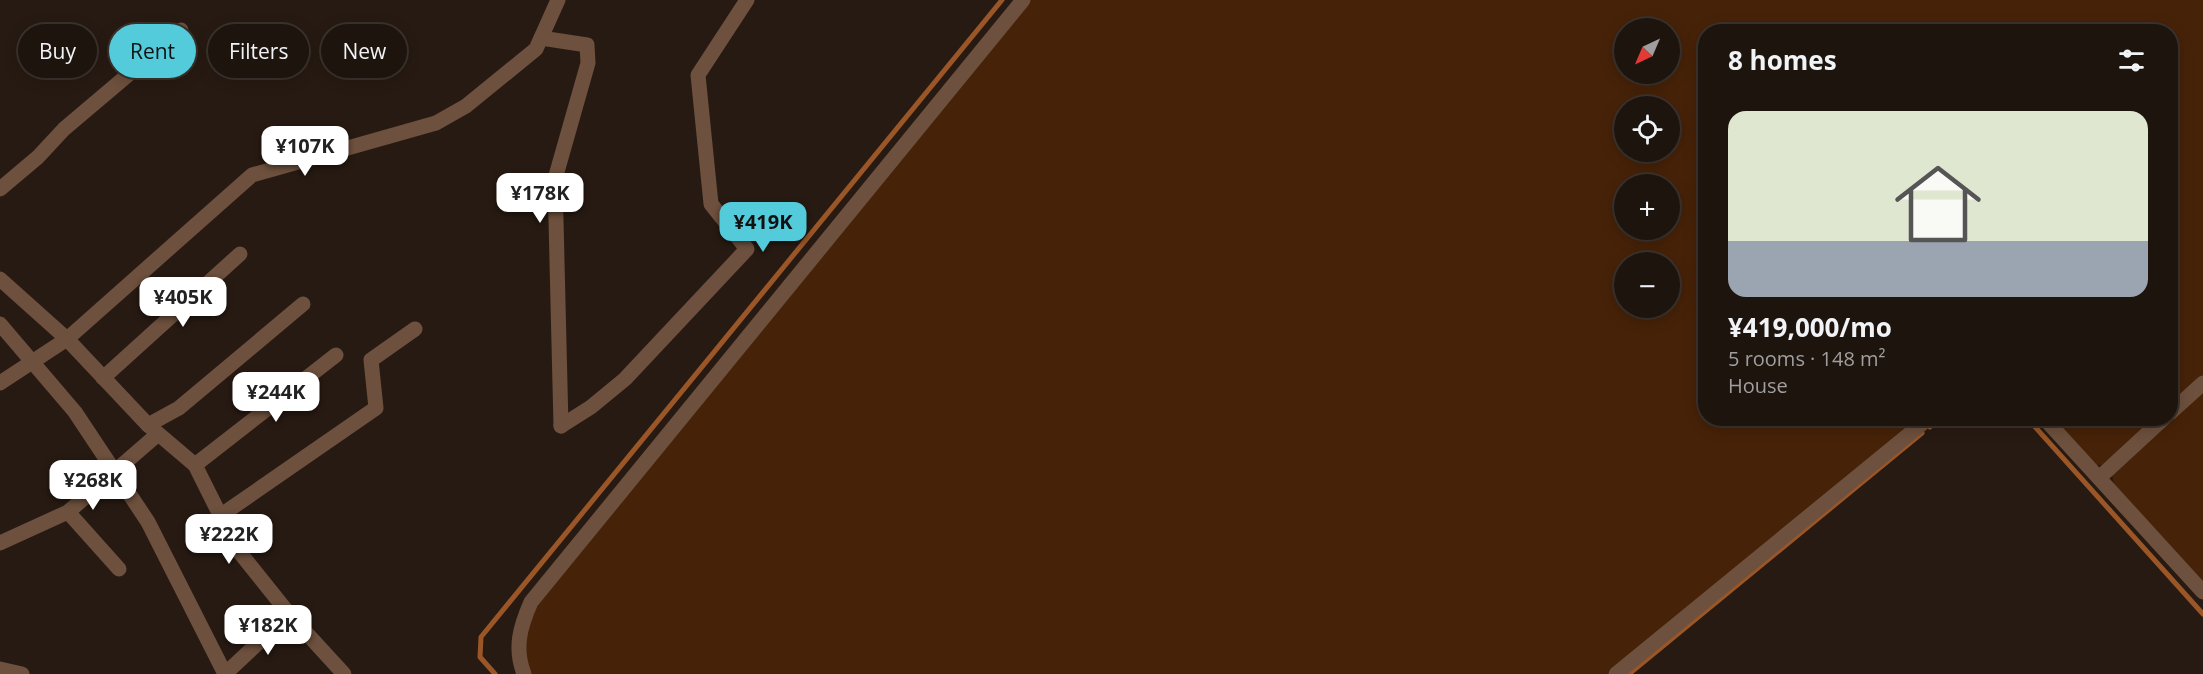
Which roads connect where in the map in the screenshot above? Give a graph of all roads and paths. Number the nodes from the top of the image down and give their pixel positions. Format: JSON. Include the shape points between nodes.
{"nodes":[{"id":1,"x":558,"y":0,"type":"edge"},
{"id":2,"x":747,"y":0,"type":"edge"},
{"id":3,"x":1023,"y":0,"type":"edge"},
{"id":4,"x":541,"y":38,"type":"junction"},
{"id":5,"x":124,"y":78,"type":"edge"},
{"id":6,"x":0,"y":189,"type":"edge"},
{"id":7,"x":240,"y":254,"type":"dead end"},
{"id":8,"x":0,"y":279,"type":"edge"},
{"id":9,"x":303,"y":304,"type":"dead end"},
{"id":10,"x":0,"y":324,"type":"edge"},
{"id":11,"x":415,"y":328,"type":"dead end"},
{"id":12,"x":67,"y":339,"type":"junction"},
{"id":13,"x":336,"y":354,"type":"dead end"},
{"id":14,"x":32,"y":361,"type":"junction"},
{"id":15,"x":104,"y":378,"type":"junction"},
{"id":16,"x":0,"y":383,"type":"edge"},
{"id":17,"x":2203,"y":383,"type":"edge"},
{"id":18,"x":2178,"y":406,"type":"edge"},
{"id":19,"x":1919,"y":426,"type":"edge"},
{"id":20,"x":2051,"y":426,"type":"edge"},
{"id":21,"x":2155,"y":426,"type":"edge"},
{"id":22,"x":153,"y":430,"type":"junction"},
{"id":23,"x":195,"y":465,"type":"junction"},
{"id":24,"x":115,"y":471,"type":"junction"},
{"id":25,"x":2099,"y":478,"type":"junction"},
{"id":26,"x":68,"y":512,"type":"junction"},
{"id":27,"x":220,"y":516,"type":"junction"},
{"id":28,"x":3,"y":537,"type":"edge"},
{"id":29,"x":119,"y":569,"type":"dead end"},
{"id":30,"x":2203,"y":592,"type":"edge"},
{"id":31,"x":289,"y":614,"type":"junction"},
{"id":32,"x":0,"y":669,"type":"edge"},
{"id":33,"x":22,"y":674,"type":"edge"},
{"id":34,"x":225,"y":674,"type":"edge"},
{"id":35,"x":344,"y":674,"type":"edge"},
{"id":36,"x":524,"y":674,"type":"edge"},
{"id":37,"x":1616,"y":674,"type":"edge"}],
"edges":[{"from":1,"to":4,"type":"street"},
{"from":2,"to":4,"type":"street","via":[[699,75],[711,204],[747,249],[625,379],[561,426],[555,179],[588,63],[587,45]]},
{"from":3,"to":36,"type":"street","via":[[531,602],[518,644]]},
{"from":4,"to":12,"type":"street","via":[[536,49],[466,106],[436,123],[252,175]]},
{"from":5,"to":6,"type":"street"},
{"from":7,"to":15,"type":"street"},
{"from":8,"to":12,"type":"street"},
{"from":9,"to":22,"type":"street"},
{"from":10,"to":14,"type":"street"},
{"from":11,"to":27,"type":"street","via":[[371,360],[376,408]]},
{"from":12,"to":14,"type":"street"},
{"from":12,"to":15,"type":"street"},
{"from":13,"to":23,"type":"street"},
{"from":14,"to":16,"type":"street"},
{"from":14,"to":24,"type":"street","via":[[75,412]]},
{"from":15,"to":22,"type":"street"},
{"from":17,"to":18,"type":"street"},
{"from":19,"to":37,"type":"street"},
{"from":20,"to":25,"type":"street"},
{"from":21,"to":25,"type":"street"},
{"from":22,"to":23,"type":"street"},
{"from":22,"to":24,"type":"street"},
{"from":23,"to":27,"type":"street"},
{"from":24,"to":26,"type":"street"},
{"from":24,"to":34,"type":"street","via":[[148,522]]},
{"from":25,"to":30,"type":"street"},
{"from":26,"to":28,"type":"street"},
{"from":26,"to":29,"type":"street"},
{"from":27,"to":31,"type":"street","via":[[237,549]]},
{"from":31,"to":34,"type":"street"},
{"from":31,"to":35,"type":"street"},
{"from":32,"to":33,"type":"street"}]}
